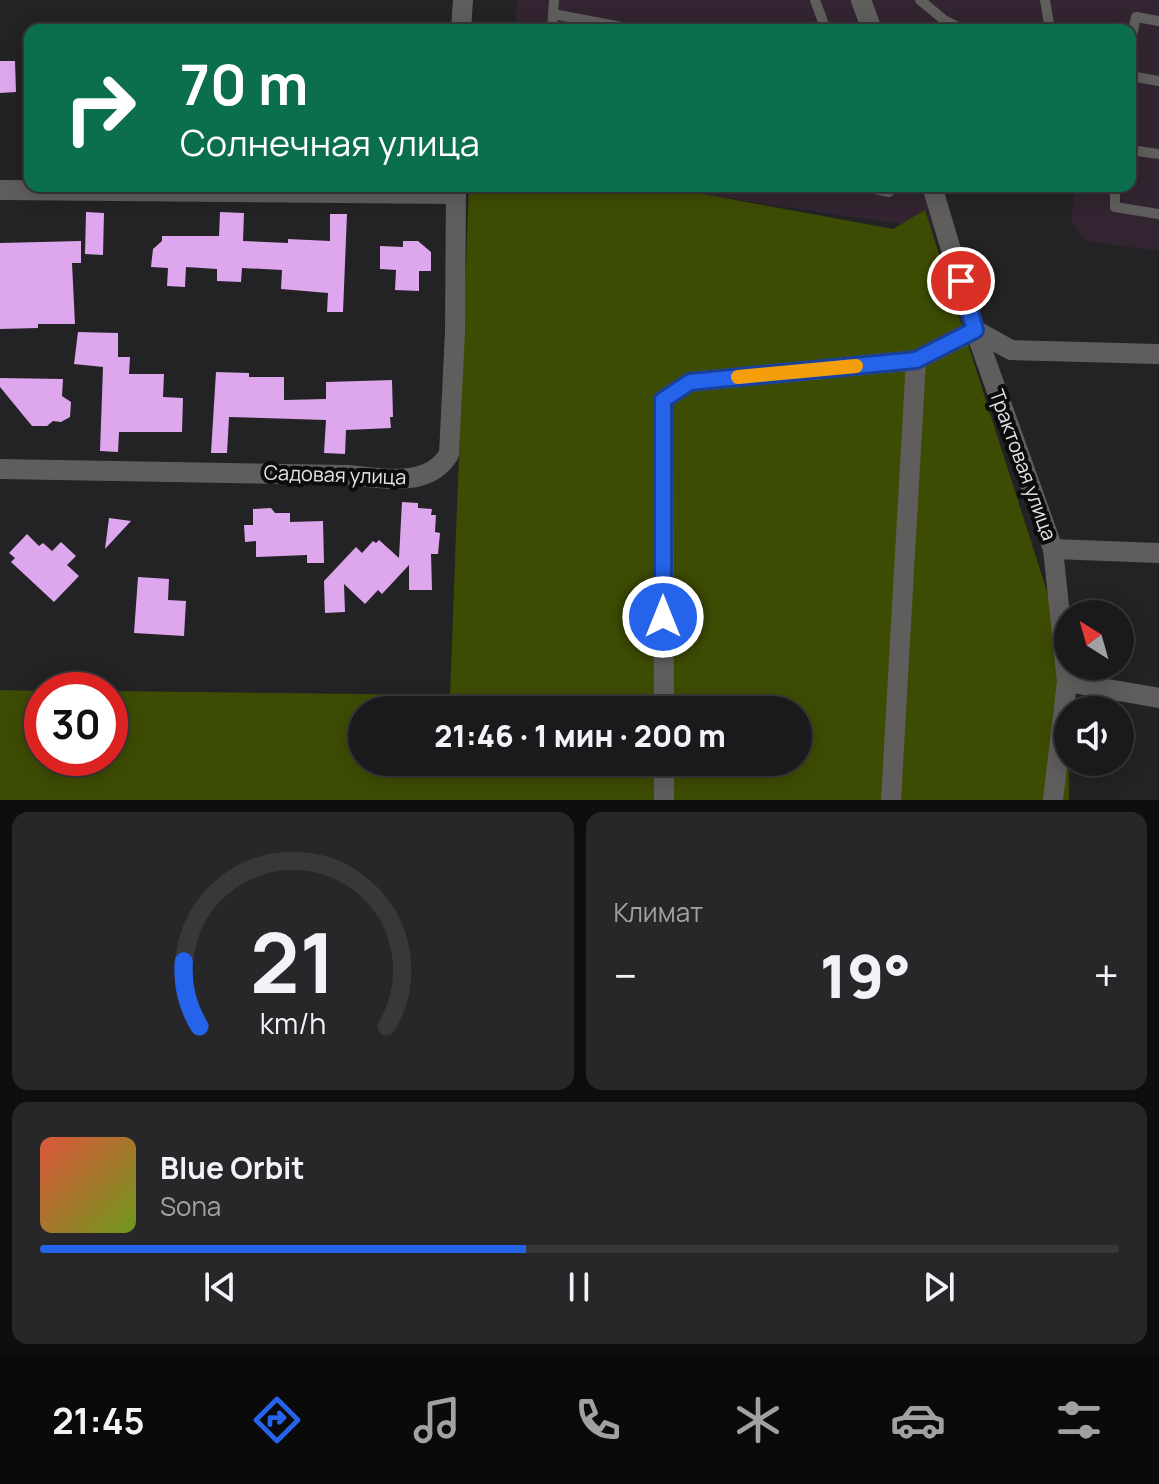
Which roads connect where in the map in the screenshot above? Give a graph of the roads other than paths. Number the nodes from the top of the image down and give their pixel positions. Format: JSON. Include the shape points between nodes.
{"nodes":[{"id":1,"x":463,"y":0,"type":"edge"},
{"id":2,"x":554,"y":0,"type":"edge"},
{"id":3,"x":801,"y":0,"type":"edge"},
{"id":4,"x":861,"y":0,"type":"edge"},
{"id":5,"x":920,"y":0,"type":"edge"},
{"id":6,"x":1045,"y":0,"type":"edge"},
{"id":7,"x":815,"y":1,"type":"edge"},
{"id":8,"x":553,"y":14,"type":"junction"},
{"id":9,"x":1159,"y":21,"type":"edge"},
{"id":10,"x":461,"y":24,"type":"edge"},
{"id":11,"x":552,"y":24,"type":"edge"},
{"id":12,"x":606,"y":24,"type":"edge"},
{"id":13,"x":824,"y":24,"type":"edge"},
{"id":14,"x":870,"y":24,"type":"edge"},
{"id":15,"x":943,"y":24,"type":"edge"},
{"id":16,"x":1049,"y":24,"type":"edge"},
{"id":17,"x":1134,"y":24,"type":"edge"},
{"id":18,"x":1136,"y":77,"type":"edge"},
{"id":19,"x":1159,"y":81,"type":"edge"},
{"id":20,"x":1136,"y":151,"type":"edge"},
{"id":21,"x":1159,"y":154,"type":"edge"},
{"id":22,"x":0,"y":190,"type":"edge"},
{"id":23,"x":24,"y":190,"type":"edge"},
{"id":24,"x":456,"y":192,"type":"edge"},
{"id":25,"x":934,"y":192,"type":"edge"},
{"id":26,"x":1115,"y":192,"type":"edge"},
{"id":27,"x":1159,"y":214,"type":"edge"},
{"id":28,"x":975,"y":330,"type":"junction"},
{"id":29,"x":1159,"y":354,"type":"edge"},
{"id":30,"x":916,"y":360,"type":"junction"},
{"id":31,"x":0,"y":469,"type":"edge"},
{"id":32,"x":1053,"y":549,"type":"junction"},
{"id":33,"x":1159,"y":553,"type":"edge"},
{"id":34,"x":1067,"y":682,"type":"junction"},
{"id":35,"x":664,"y":696,"type":"edge"},
{"id":36,"x":1159,"y":698,"type":"edge"},
{"id":37,"x":664,"y":776,"type":"edge"},
{"id":38,"x":664,"y":800,"type":"edge"},
{"id":39,"x":891,"y":800,"type":"edge"},
{"id":40,"x":1053,"y":800,"type":"edge"}],
"edges":[{"from":1,"to":10,"type":"street"},
{"from":2,"to":8,"type":"lane"},
{"from":3,"to":7,"type":"lane"},
{"from":4,"to":14,"type":"street"},
{"from":5,"to":15,"type":"lane"},
{"from":6,"to":16,"type":"lane"},
{"from":7,"to":13,"type":"lane"},
{"from":8,"to":11,"type":"lane"},
{"from":8,"to":12,"type":"lane"},
{"from":9,"to":17,"type":"lane","via":[[1136,17]]},
{"from":18,"to":19,"type":"lane"},
{"from":20,"to":21,"type":"lane"},
{"from":22,"to":23,"type":"street"},
{"from":24,"to":31,"type":"street","name":"Садовая улица","via":[[449,454],[426,475],[393,479]]},
{"from":25,"to":28,"type":"street","name":"Трактовая улица"},
{"from":26,"to":27,"type":"lane","via":[[1115,207]]},
{"from":28,"to":29,"type":"street","via":[[1011,350]]},
{"from":28,"to":30,"type":"street"},
{"from":28,"to":32,"type":"street","name":"Трактовая улица"},
{"from":30,"to":35,"type":"street","via":[[690,382],[663,400]]},
{"from":30,"to":39,"type":"street"},
{"from":32,"to":33,"type":"street"},
{"from":32,"to":34,"type":"street","name":"Трактовая улица"},
{"from":34,"to":36,"type":"street"},
{"from":34,"to":40,"type":"street","name":"Трактовая улица"},
{"from":37,"to":38,"type":"street"}]}
